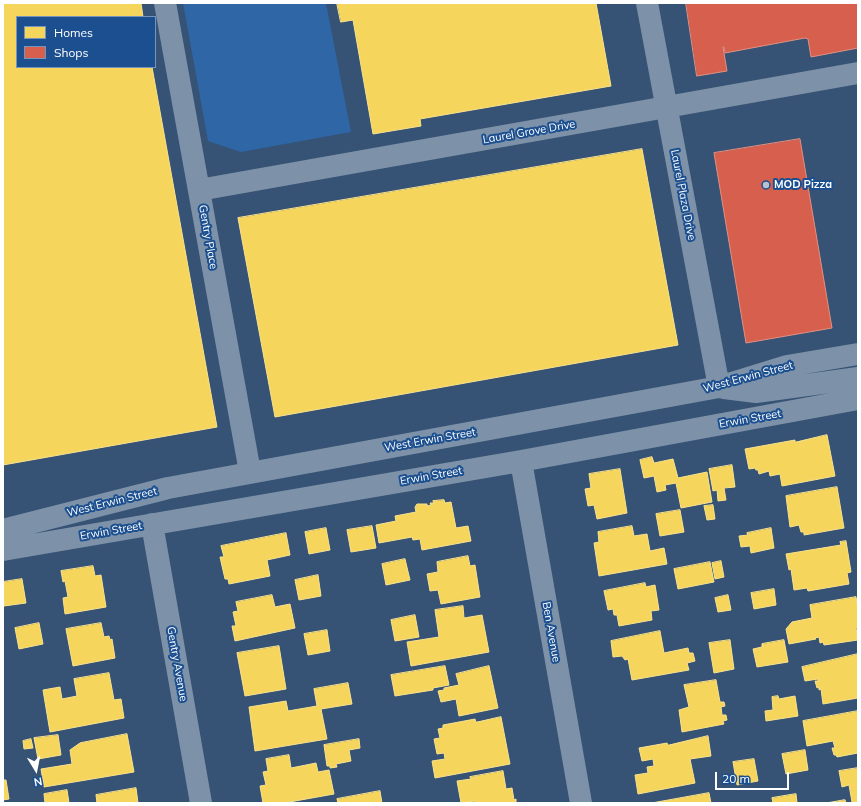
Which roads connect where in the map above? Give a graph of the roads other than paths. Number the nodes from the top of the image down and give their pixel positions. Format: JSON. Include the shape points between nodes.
{"nodes":[{"id":1,"x":165,"y":3,"type":"edge"},
{"id":2,"x":647,"y":3,"type":"edge"},
{"id":3,"x":858,"y":73,"type":"edge"},
{"id":4,"x":666,"y":108,"type":"junction"},
{"id":5,"x":199,"y":190,"type":"junction"},
{"id":6,"x":858,"y":354,"type":"edge"},
{"id":7,"x":858,"y":378,"type":"edge"},
{"id":8,"x":719,"y":387,"type":"junction"},
{"id":9,"x":858,"y":399,"type":"edge"},
{"id":10,"x":521,"y":461,"type":"junction"},
{"id":11,"x":250,"y":472,"type":"junction"},
{"id":12,"x":152,"y":524,"type":"junction"},
{"id":13,"x":3,"y":530,"type":"edge"},
{"id":14,"x":3,"y":550,"type":"edge"},
{"id":15,"x":201,"y":803,"type":"edge"},
{"id":16,"x":581,"y":803,"type":"edge"}],
"edges":[{"from":1,"to":5,"type":"street","name":"Gentry Place"},
{"from":2,"to":4,"type":"street","name":"Laurel Plaza Drive"},
{"from":3,"to":4,"type":"street","name":"Laurel Grove Drive"},
{"from":4,"to":5,"type":"street","name":"Laurel Grove Drive"},
{"from":4,"to":8,"type":"street","name":"Laurel Plaza Drive"},
{"from":5,"to":11,"type":"street","name":"Gentry Place"},
{"from":6,"to":8,"type":"street","name":"West Erwin Street","via":[[787,366]]},
{"from":7,"to":8,"type":"street","via":[[756,392]]},
{"from":8,"to":11,"type":"street","name":"West Erwin Street"},
{"from":9,"to":10,"type":"street","name":"Erwin Street"},
{"from":10,"to":12,"type":"street","name":"Erwin Street"},
{"from":10,"to":16,"type":"street","name":"Ben Avenue"},
{"from":11,"to":13,"type":"street","name":"West Erwin Street","via":[[168,488]]},
{"from":12,"to":14,"type":"street","name":"Erwin Street"},
{"from":12,"to":15,"type":"street","name":"Gentry Avenue"}]}
